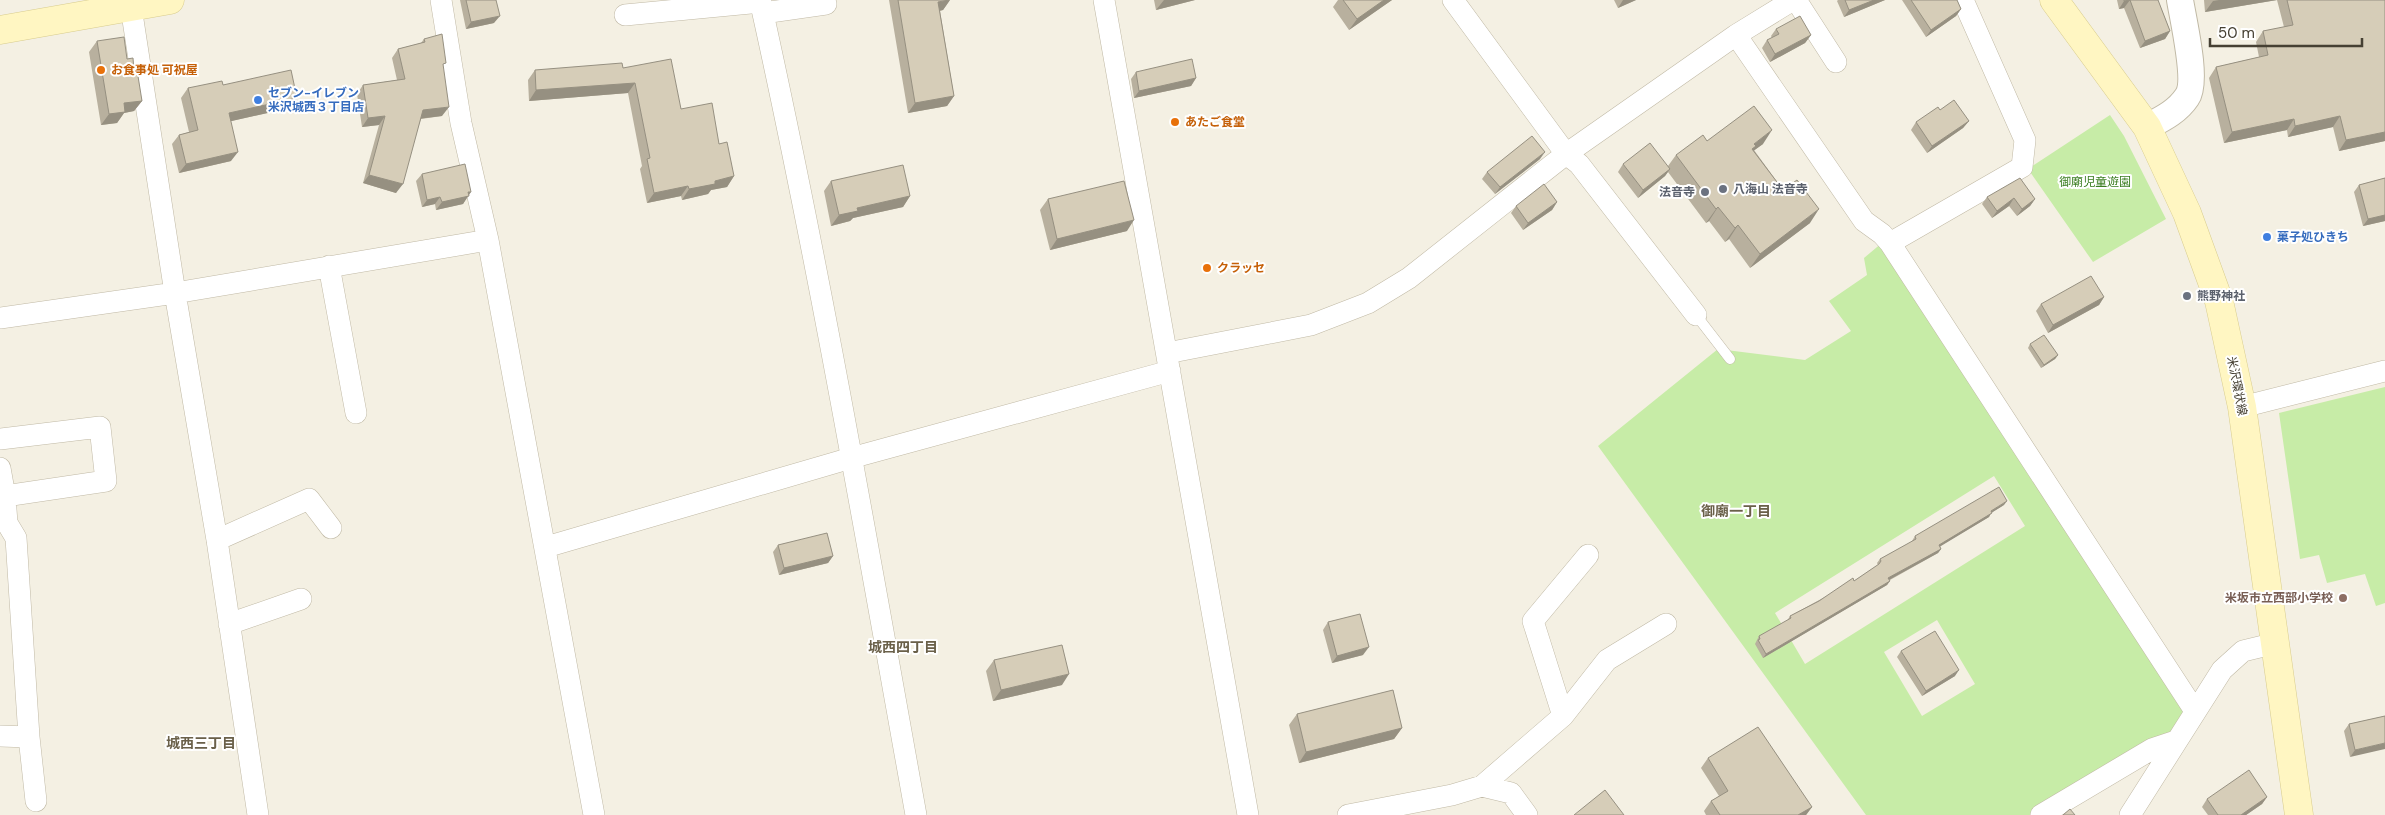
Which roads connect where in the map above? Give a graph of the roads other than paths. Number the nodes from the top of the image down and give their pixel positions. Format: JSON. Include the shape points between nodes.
{"nodes":[{"id":1,"x":170,"y":0,"type":"edge"},
{"id":2,"x":441,"y":0,"type":"edge"},
{"id":3,"x":1104,"y":0,"type":"edge"},
{"id":4,"x":1453,"y":0,"type":"edge"},
{"id":5,"x":1794,"y":0,"type":"edge"},
{"id":6,"x":1963,"y":0,"type":"edge"},
{"id":7,"x":2054,"y":0,"type":"edge"},
{"id":8,"x":2180,"y":0,"type":"edge"},
{"id":9,"x":826,"y":4,"type":"dead end"},
{"id":10,"x":761,"y":5,"type":"edge"},
{"id":11,"x":131,"y":7,"type":"junction"},
{"id":12,"x":625,"y":15,"type":"dead end"},
{"id":13,"x":0,"y":30,"type":"edge"},
{"id":14,"x":1736,"y":35,"type":"junction"},
{"id":15,"x":1836,"y":62,"type":"dead end"},
{"id":16,"x":2147,"y":127,"type":"junction"},
{"id":17,"x":1566,"y":154,"type":"junction"},
{"id":18,"x":488,"y":240,"type":"junction"},
{"id":19,"x":1890,"y":243,"type":"junction"},
{"id":20,"x":329,"y":266,"type":"junction"},
{"id":21,"x":175,"y":293,"type":"junction"},
{"id":22,"x":1696,"y":315,"type":"joint"},
{"id":23,"x":0,"y":318,"type":"edge"},
{"id":24,"x":1730,"y":359,"type":"dead end"},
{"id":25,"x":1168,"y":362,"type":"junction"},
{"id":26,"x":2385,"y":371,"type":"edge"},
{"id":27,"x":2242,"y":407,"type":"junction"},
{"id":28,"x":356,"y":413,"type":"dead end"},
{"id":29,"x":0,"y":439,"type":"edge"},
{"id":30,"x":851,"y":458,"type":"junction"},
{"id":31,"x":0,"y":468,"type":"edge"},
{"id":32,"x":6,"y":496,"type":"junction"},
{"id":33,"x":331,"y":528,"type":"dead end"},
{"id":34,"x":217,"y":540,"type":"junction"},
{"id":35,"x":546,"y":547,"type":"junction"},
{"id":36,"x":1588,"y":555,"type":"dead end"},
{"id":37,"x":301,"y":600,"type":"dead end"},
{"id":38,"x":229,"y":624,"type":"junction"},
{"id":39,"x":1666,"y":624,"type":"dead end"},
{"id":40,"x":2276,"y":644,"type":"junction"},
{"id":41,"x":2195,"y":711,"type":"junction"},
{"id":42,"x":1563,"y":716,"type":"junction"},
{"id":43,"x":0,"y":736,"type":"edge"},
{"id":44,"x":29,"y":737,"type":"junction"},
{"id":45,"x":2176,"y":741,"type":"junction"},
{"id":46,"x":1482,"y":786,"type":"junction"},
{"id":47,"x":36,"y":801,"type":"dead end"},
{"id":48,"x":258,"y":815,"type":"edge"},
{"id":49,"x":594,"y":815,"type":"edge"},
{"id":50,"x":916,"y":815,"type":"edge"},
{"id":51,"x":1248,"y":815,"type":"edge"},
{"id":52,"x":1348,"y":815,"type":"edge"},
{"id":53,"x":1528,"y":815,"type":"edge"},
{"id":54,"x":2041,"y":815,"type":"edge"},
{"id":55,"x":2130,"y":815,"type":"edge"},
{"id":56,"x":2299,"y":815,"type":"edge"}],
"edges":[{"from":1,"to":11,"type":"main road"},
{"from":2,"to":18,"type":"street","via":[[461,123]]},
{"from":3,"to":25,"type":"street"},
{"from":4,"to":17,"type":"street"},
{"from":5,"to":14,"type":"street"},
{"from":5,"to":15,"type":"street"},
{"from":6,"to":19,"type":"street","via":[[2025,140],[2022,167]]},
{"from":7,"to":16,"type":"main road","name":"米沢環状線"},
{"from":8,"to":16,"type":"street","via":[[2191,68],[2189,95],[2176,111]]},
{"from":9,"to":10,"type":"street"},
{"from":10,"to":12,"type":"street"},
{"from":10,"to":30,"type":"street","via":[[787,122]]},
{"from":11,"to":13,"type":"main road"},
{"from":11,"to":21,"type":"street"},
{"from":14,"to":17,"type":"street"},
{"from":14,"to":19,"type":"street","via":[[1864,221]]},
{"from":16,"to":27,"type":"main road","name":"米沢環状線","via":[[2187,213],[2219,301]]},
{"from":17,"to":22,"type":"street","via":[[1578,164]]},
{"from":17,"to":25,"type":"street","via":[[1409,278],[1368,303],[1312,324]]},
{"from":18,"to":20,"type":"street"},
{"from":18,"to":35,"type":"street"},
{"from":19,"to":41,"type":"street"},
{"from":20,"to":21,"type":"street"},
{"from":20,"to":28,"type":"street"},
{"from":21,"to":23,"type":"street"},
{"from":21,"to":34,"type":"street"},
{"from":22,"to":24,"type":"lane"},
{"from":25,"to":30,"type":"street"},
{"from":25,"to":51,"type":"street"},
{"from":26,"to":27,"type":"street"},
{"from":27,"to":40,"type":"main road","name":"米沢環状線"},
{"from":29,"to":32,"type":"street","via":[[100,428],[106,481]]},
{"from":30,"to":35,"type":"street"},
{"from":30,"to":50,"type":"street"},
{"from":31,"to":32,"type":"street"},
{"from":32,"to":44,"type":"street","via":[[7,523],[16,538]]},
{"from":33,"to":34,"type":"street","via":[[309,499]]},
{"from":34,"to":38,"type":"street"},
{"from":35,"to":49,"type":"street"},
{"from":36,"to":42,"type":"street","via":[[1533,621]]},
{"from":37,"to":38,"type":"street"},
{"from":38,"to":48,"type":"street"},
{"from":39,"to":42,"type":"street","via":[[1607,660]]},
{"from":40,"to":41,"type":"street","via":[[2243,650],[2222,670]]},
{"from":40,"to":56,"type":"main road","name":"米沢環状線"},
{"from":41,"to":45,"type":"street"},
{"from":42,"to":46,"type":"street"},
{"from":43,"to":44,"type":"street"},
{"from":44,"to":47,"type":"street"},
{"from":45,"to":54,"type":"street","via":[[2152,749]]},
{"from":45,"to":55,"type":"street"},
{"from":46,"to":52,"type":"street","via":[[1452,796]]},
{"from":46,"to":53,"type":"street","via":[[1511,793]]}]}
